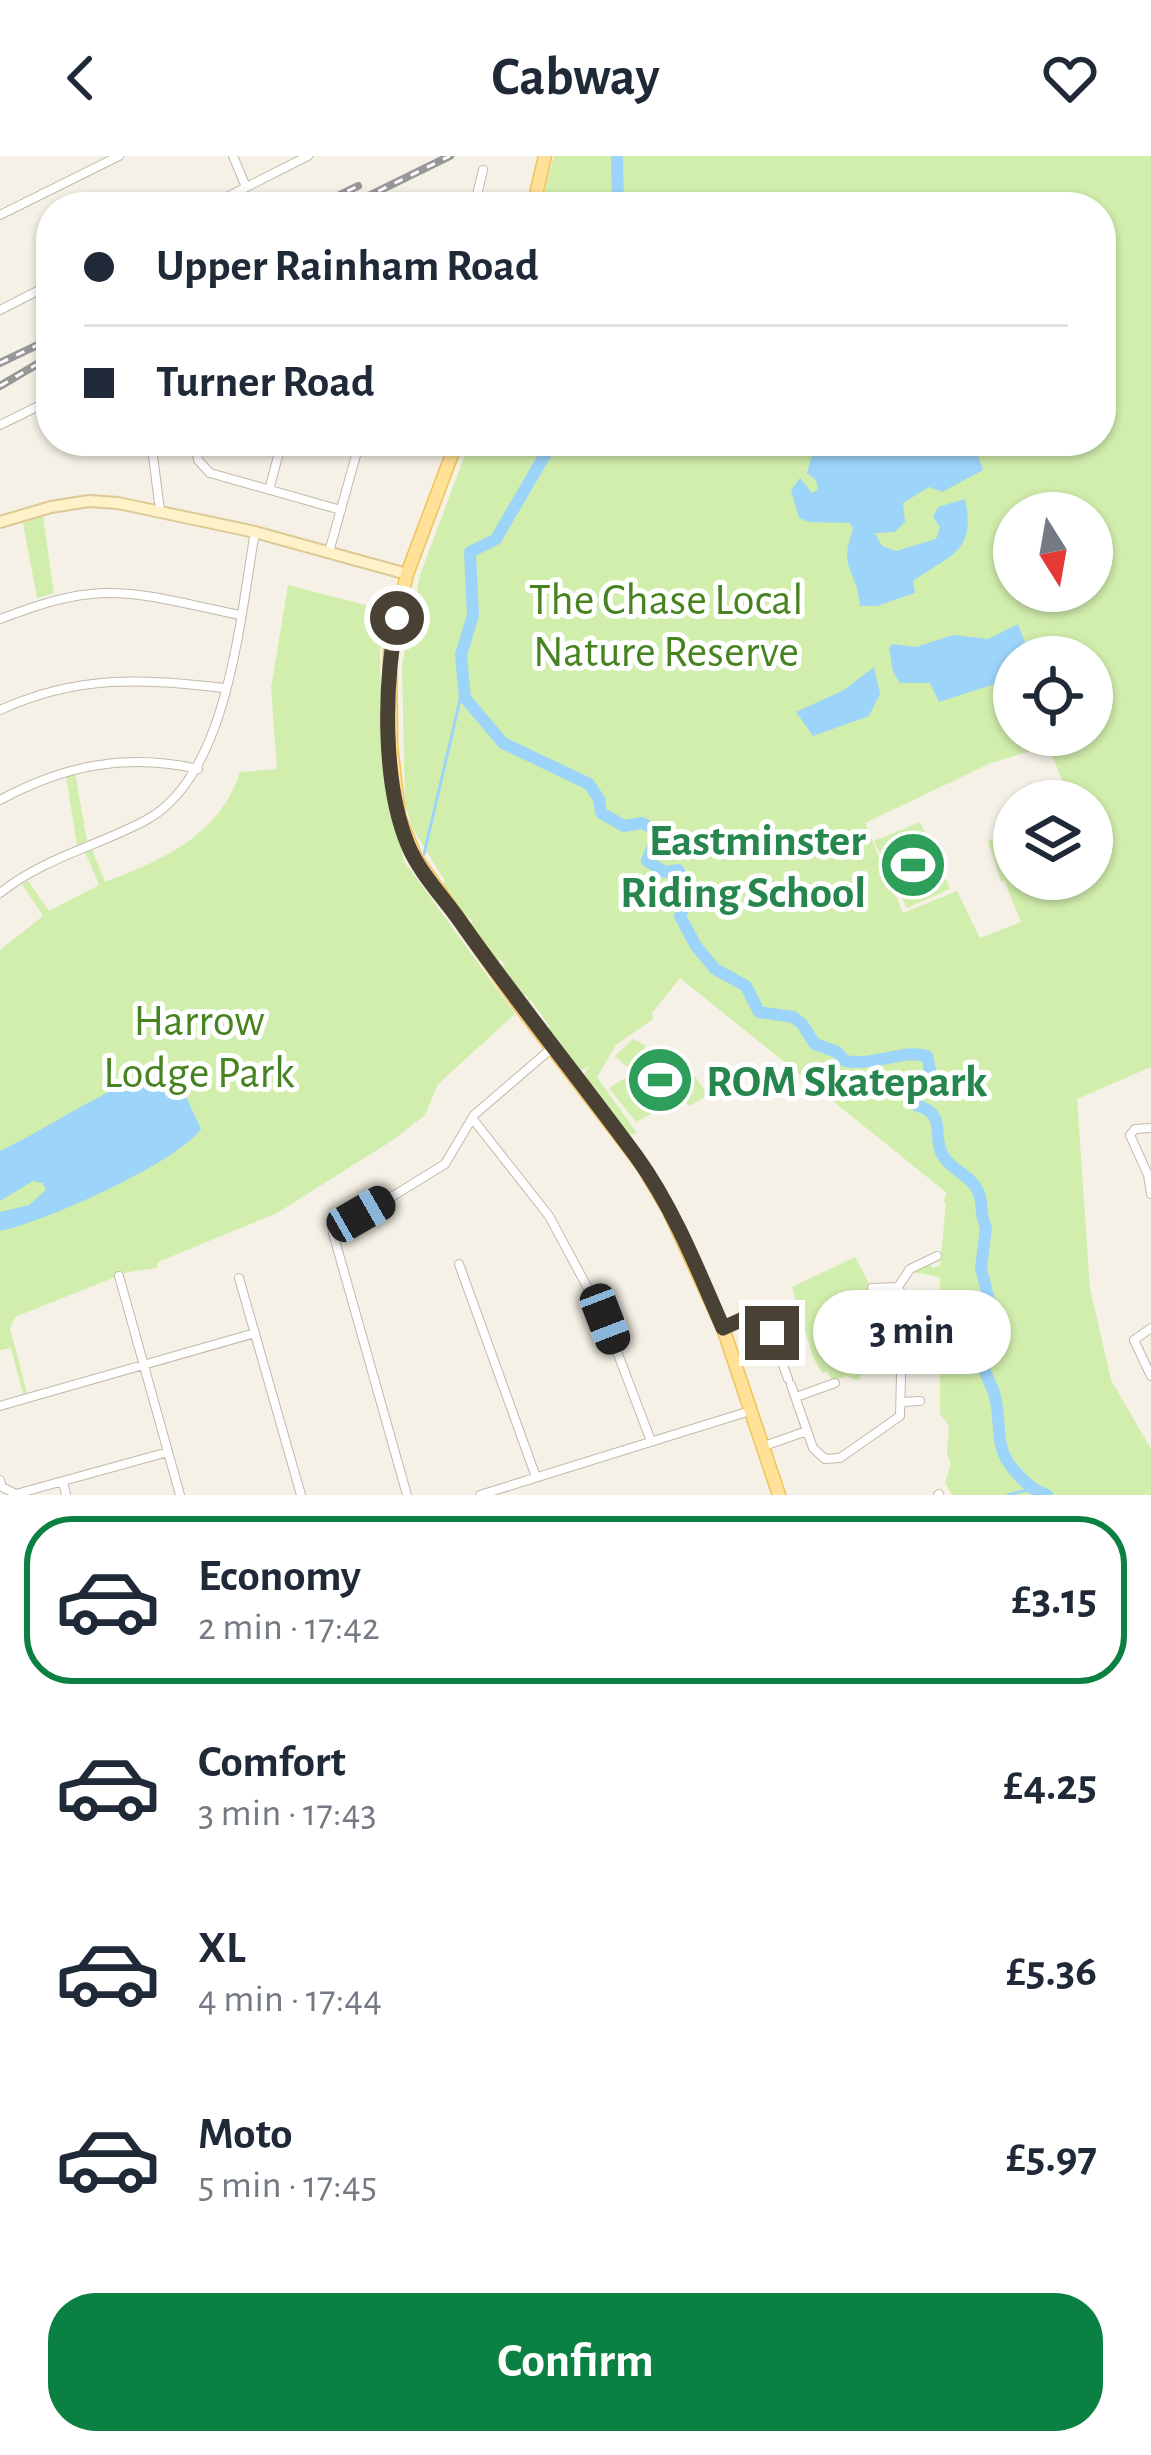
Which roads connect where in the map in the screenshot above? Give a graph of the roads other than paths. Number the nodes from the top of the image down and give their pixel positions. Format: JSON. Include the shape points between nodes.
{"nodes":[{"id":1,"x":119,"y":156,"type":"edge"},
{"id":2,"x":233,"y":156,"type":"edge"},
{"id":3,"x":308,"y":156,"type":"edge"},
{"id":4,"x":545,"y":156,"type":"edge"},
{"id":5,"x":483,"y":170,"type":"dead end"},
{"id":6,"x":246,"y":188,"type":"junction"},
{"id":7,"x":45,"y":192,"type":"edge"},
{"id":8,"x":238,"y":192,"type":"edge"},
{"id":9,"x":478,"y":192,"type":"edge"},
{"id":10,"x":537,"y":192,"type":"edge"},
{"id":11,"x":36,"y":196,"type":"edge"},
{"id":12,"x":0,"y":214,"type":"edge"},
{"id":13,"x":36,"y":292,"type":"edge"},
{"id":14,"x":0,"y":310,"type":"edge"},
{"id":15,"x":36,"y":407,"type":"edge"},
{"id":16,"x":0,"y":425,"type":"edge"},
{"id":17,"x":153,"y":456,"type":"edge"},
{"id":18,"x":197,"y":456,"type":"edge"},
{"id":19,"x":278,"y":456,"type":"edge"},
{"id":20,"x":356,"y":456,"type":"edge"},
{"id":21,"x":451,"y":456,"type":"edge"},
{"id":22,"x":269,"y":490,"type":"junction"},
{"id":23,"x":160,"y":510,"type":"junction"},
{"id":24,"x":341,"y":510,"type":"junction"},
{"id":25,"x":0,"y":522,"type":"edge"},
{"id":26,"x":255,"y":532,"type":"junction"},
{"id":27,"x":329,"y":552,"type":"junction"},
{"id":28,"x":407,"y":574,"type":"junction"},
{"id":29,"x":240,"y":615,"type":"junction"},
{"id":30,"x":0,"y":619,"type":"edge"},
{"id":31,"x":224,"y":688,"type":"junction"},
{"id":32,"x":0,"y":710,"type":"edge"},
{"id":33,"x":198,"y":769,"type":"junction"},
{"id":34,"x":0,"y":800,"type":"edge"},
{"id":35,"x":0,"y":893,"type":"edge"},
{"id":36,"x":552,"y":1048,"type":"junction"},
{"id":37,"x":472,"y":1118,"type":"junction"},
{"id":38,"x":1151,"y":1128,"type":"edge"},
{"id":39,"x":1151,"y":1194,"type":"edge"},
{"id":40,"x":938,"y":1256,"type":"dead end"},
{"id":41,"x":459,"y":1264,"type":"dead end"},
{"id":42,"x":119,"y":1276,"type":"dead end"},
{"id":43,"x":239,"y":1278,"type":"dead end"},
{"id":44,"x":898,"y":1286,"type":"junction"},
{"id":45,"x":872,"y":1288,"type":"dead end"},
{"id":46,"x":800,"y":1323,"type":"dead end"},
{"id":47,"x":723,"y":1328,"type":"junction"},
{"id":48,"x":1151,"y":1328,"type":"edge"},
{"id":49,"x":772,"y":1333,"type":"junction"},
{"id":50,"x":255,"y":1334,"type":"junction"},
{"id":51,"x":144,"y":1365,"type":"junction"},
{"id":52,"x":1151,"y":1376,"type":"edge"},
{"id":53,"x":830,"y":1381,"type":"dead end"},
{"id":54,"x":796,"y":1397,"type":"junction"},
{"id":55,"x":920,"y":1401,"type":"dead end"},
{"id":56,"x":902,"y":1402,"type":"junction"},
{"id":57,"x":0,"y":1406,"type":"edge"},
{"id":58,"x":752,"y":1411,"type":"junction"},
{"id":59,"x":807,"y":1431,"type":"junction"},
{"id":60,"x":652,"y":1442,"type":"junction"},
{"id":61,"x":764,"y":1446,"type":"junction"},
{"id":62,"x":168,"y":1452,"type":"junction"},
{"id":63,"x":536,"y":1478,"type":"junction"},
{"id":64,"x":0,"y":1480,"type":"edge"},
{"id":65,"x":63,"y":1482,"type":"junction"},
{"id":66,"x":7,"y":1493,"type":"edge"},
{"id":67,"x":66,"y":1495,"type":"edge"},
{"id":68,"x":180,"y":1495,"type":"edge"},
{"id":69,"x":301,"y":1495,"type":"edge"},
{"id":70,"x":407,"y":1495,"type":"edge"},
{"id":71,"x":480,"y":1495,"type":"edge"},
{"id":72,"x":779,"y":1495,"type":"edge"}],
"edges":[{"from":1,"to":7,"type":"street"},
{"from":2,"to":6,"type":"street"},
{"from":3,"to":6,"type":"street"},
{"from":4,"to":10,"type":"main road"},
{"from":5,"to":9,"type":"street"},
{"from":6,"to":8,"type":"street"},
{"from":11,"to":12,"type":"street"},
{"from":13,"to":14,"type":"street"},
{"from":15,"to":16,"type":"street"},
{"from":17,"to":23,"type":"street"},
{"from":18,"to":22,"type":"street","via":[[206,470]]},
{"from":19,"to":22,"type":"street"},
{"from":20,"to":24,"type":"street"},
{"from":21,"to":28,"type":"main road"},
{"from":22,"to":24,"type":"street"},
{"from":23,"to":25,"type":"street","via":[[88,501]]},
{"from":23,"to":26,"type":"street"},
{"from":24,"to":27,"type":"street"},
{"from":26,"to":27,"type":"street"},
{"from":26,"to":29,"type":"street"},
{"from":27,"to":28,"type":"street"},
{"from":28,"to":36,"type":"main road","via":[[389,674],[400,816],[416,858]]},
{"from":29,"to":30,"type":"street","via":[[93,593]]},
{"from":29,"to":31,"type":"street"},
{"from":31,"to":32,"type":"street","via":[[113,679],[57,688]]},
{"from":31,"to":33,"type":"street"},
{"from":33,"to":34,"type":"street","via":[[120,760],[66,770]]},
{"from":33,"to":35,"type":"street","via":[[148,819],[52,860]]},
{"from":36,"to":37,"type":"street"},
{"from":36,"to":47,"type":"main road","via":[[642,1165]]},
{"from":37,"to":60,"type":"street","via":[[549,1216],[605,1319]]},
{"from":37,"to":70,"type":"street","via":[[445,1164],[333,1233]]},
{"from":38,"to":39,"type":"street","via":[[1130,1136]]},
{"from":40,"to":44,"type":"street","via":[[910,1269]]},
{"from":41,"to":63,"type":"street"},
{"from":42,"to":51,"type":"street"},
{"from":43,"to":50,"type":"street"},
{"from":44,"to":45,"type":"street"},
{"from":44,"to":56,"type":"street"},
{"from":46,"to":49,"type":"street"},
{"from":47,"to":49,"type":"street","via":[[767,1308]]},
{"from":47,"to":58,"type":"main road"},
{"from":48,"to":52,"type":"street","via":[[1134,1340]]},
{"from":49,"to":54,"type":"street"},
{"from":50,"to":51,"type":"street"},
{"from":50,"to":69,"type":"street"},
{"from":51,"to":57,"type":"street"},
{"from":51,"to":62,"type":"street"},
{"from":53,"to":54,"type":"street"},
{"from":54,"to":59,"type":"street"},
{"from":55,"to":56,"type":"street"},
{"from":56,"to":59,"type":"street","via":[[895,1423],[840,1458],[819,1455]]},
{"from":58,"to":60,"type":"street"},
{"from":58,"to":61,"type":"main road"},
{"from":59,"to":61,"type":"street"},
{"from":60,"to":63,"type":"street"},
{"from":61,"to":72,"type":"main road"},
{"from":62,"to":65,"type":"street"},
{"from":62,"to":68,"type":"street"},
{"from":63,"to":71,"type":"street"},
{"from":64,"to":66,"type":"street"},
{"from":65,"to":66,"type":"street"},
{"from":65,"to":67,"type":"street"}]}
